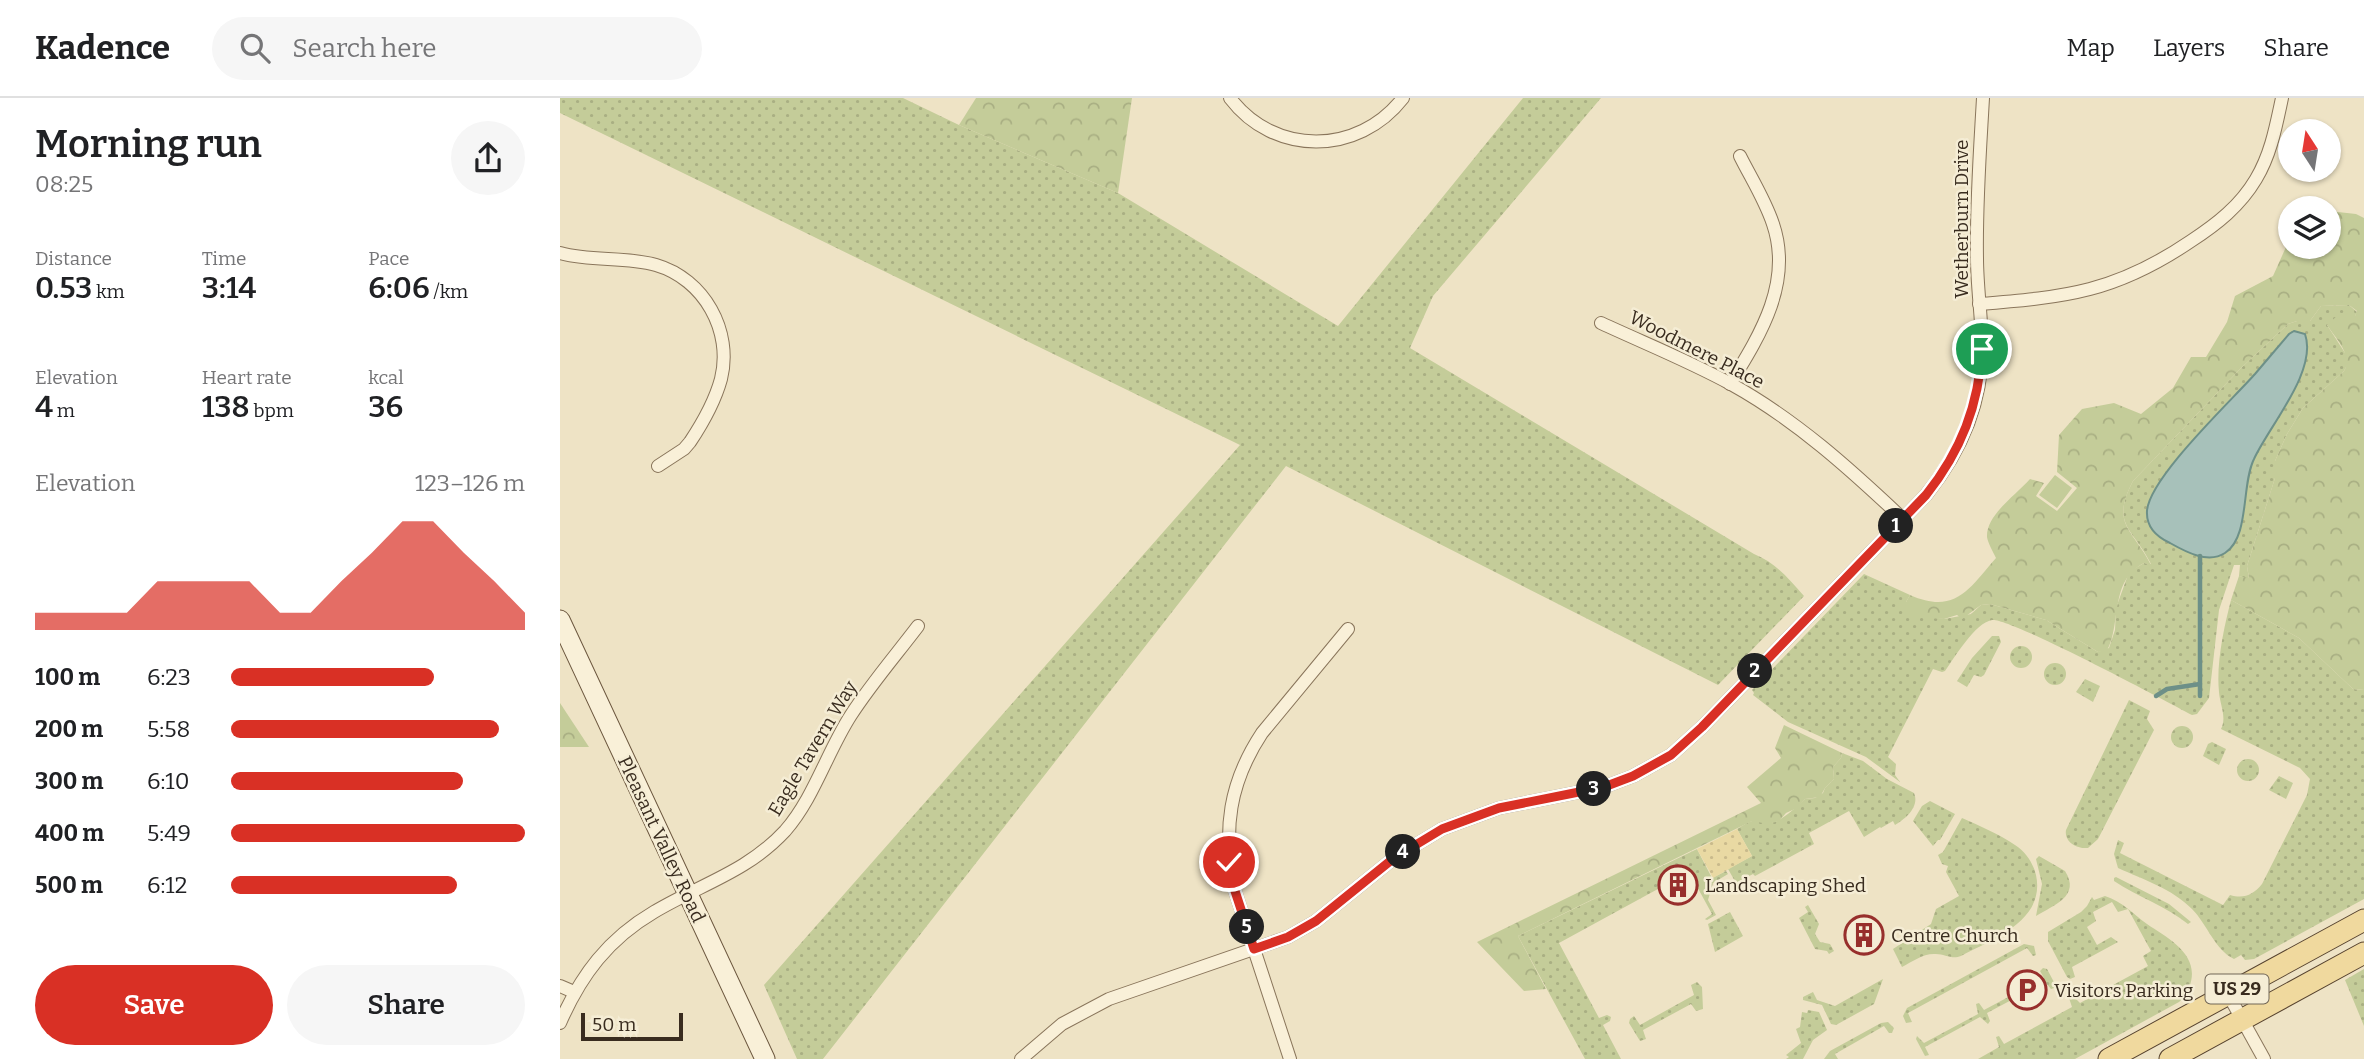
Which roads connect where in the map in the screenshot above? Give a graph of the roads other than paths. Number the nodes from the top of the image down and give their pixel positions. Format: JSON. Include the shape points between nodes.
{"nodes":[{"id":1,"x":1230,"y":98,"type":"edge"},
{"id":2,"x":1403,"y":98,"type":"edge"},
{"id":3,"x":1983,"y":98,"type":"edge"},
{"id":4,"x":2282,"y":98,"type":"edge"},
{"id":5,"x":1740,"y":156,"type":"dead end"},
{"id":6,"x":560,"y":253,"type":"edge"},
{"id":7,"x":1979,"y":304,"type":"junction"},
{"id":8,"x":1601,"y":323,"type":"dead end"},
{"id":9,"x":1730,"y":384,"type":"junction"},
{"id":10,"x":658,"y":466,"type":"dead end"},
{"id":11,"x":1903,"y":519,"type":"junction"},
{"id":12,"x":560,"y":620,"type":"edge"},
{"id":13,"x":918,"y":626,"type":"dead end"},
{"id":14,"x":1348,"y":629,"type":"dead end"},
{"id":15,"x":688,"y":894,"type":"junction"},
{"id":16,"x":2364,"y":919,"type":"edge"},
{"id":17,"x":1254,"y":949,"type":"junction"},
{"id":18,"x":2364,"y":953,"type":"edge"},
{"id":19,"x":560,"y":986,"type":"edge"},
{"id":20,"x":574,"y":992,"type":"junction"},
{"id":21,"x":2228,"y":994,"type":"junction"},
{"id":22,"x":2242,"y":1020,"type":"junction"},
{"id":23,"x":560,"y":1023,"type":"edge"},
{"id":24,"x":765,"y":1059,"type":"edge"},
{"id":25,"x":1021,"y":1059,"type":"edge"},
{"id":26,"x":1290,"y":1059,"type":"edge"},
{"id":27,"x":2109,"y":1059,"type":"edge"},
{"id":28,"x":2170,"y":1059,"type":"edge"},
{"id":29,"x":2264,"y":1059,"type":"edge"}],
"edges":[{"from":1,"to":2,"type":"street","via":[[1245,115],[1274,134],[1304,142],[1340,140],[1365,131]]},
{"from":3,"to":7,"type":"street","name":"Wetherburn Drive","via":[[1977,194]]},
{"from":4,"to":7,"type":"street","via":[[2265,162],[2245,195],[2217,223],[2163,260],[2112,284],[2064,296]]},
{"from":5,"to":9,"type":"street","via":[[1773,222],[1779,269],[1770,312]]},
{"from":6,"to":10,"type":"street","via":[[666,268],[697,290],[713,311],[723,349],[720,381],[690,442]]},
{"from":7,"to":11,"type":"street","name":"Wetherburn Drive","via":[[1981,371],[1968,426],[1942,476]]},
{"from":8,"to":9,"type":"street","name":"Woodmere Place"},
{"from":9,"to":11,"type":"street","name":"Woodmere Place","via":[[1832,454]]},
{"from":11,"to":17,"type":"street","name":"Wetherburn Drive","via":[[1671,755],[1604,787],[1499,808],[1442,829],[1394,858],[1316,921]]},
{"from":12,"to":15,"type":"main road","name":"Pleasant Valley Road"},
{"from":13,"to":15,"type":"street","name":"Eagle Tavern Way","via":[[852,713],[804,805],[785,830],[748,863]]},
{"from":14,"to":17,"type":"street","via":[[1262,733],[1236,786],[1228,824],[1229,862]]},
{"from":15,"to":20,"type":"street","name":"Eagle Tavern Way","via":[[623,933]]},
{"from":15,"to":24,"type":"main road","name":"Pleasant Valley Road"},
{"from":16,"to":21,"type":"main road","number":"US 29"},
{"from":17,"to":25,"type":"street","name":"Wetherburn Drive","via":[[1109,999],[1062,1024]]},
{"from":17,"to":26,"type":"street"},
{"from":18,"to":22,"type":"main road","number":"US 29"},
{"from":19,"to":20,"type":"street"},
{"from":20,"to":23,"type":"street","name":"Eagle Tavern Way"},
{"from":21,"to":22,"type":"street"},
{"from":21,"to":27,"type":"main road","number":"US 29"},
{"from":22,"to":28,"type":"main road","number":"US 29"},
{"from":22,"to":29,"type":"street"}]}
